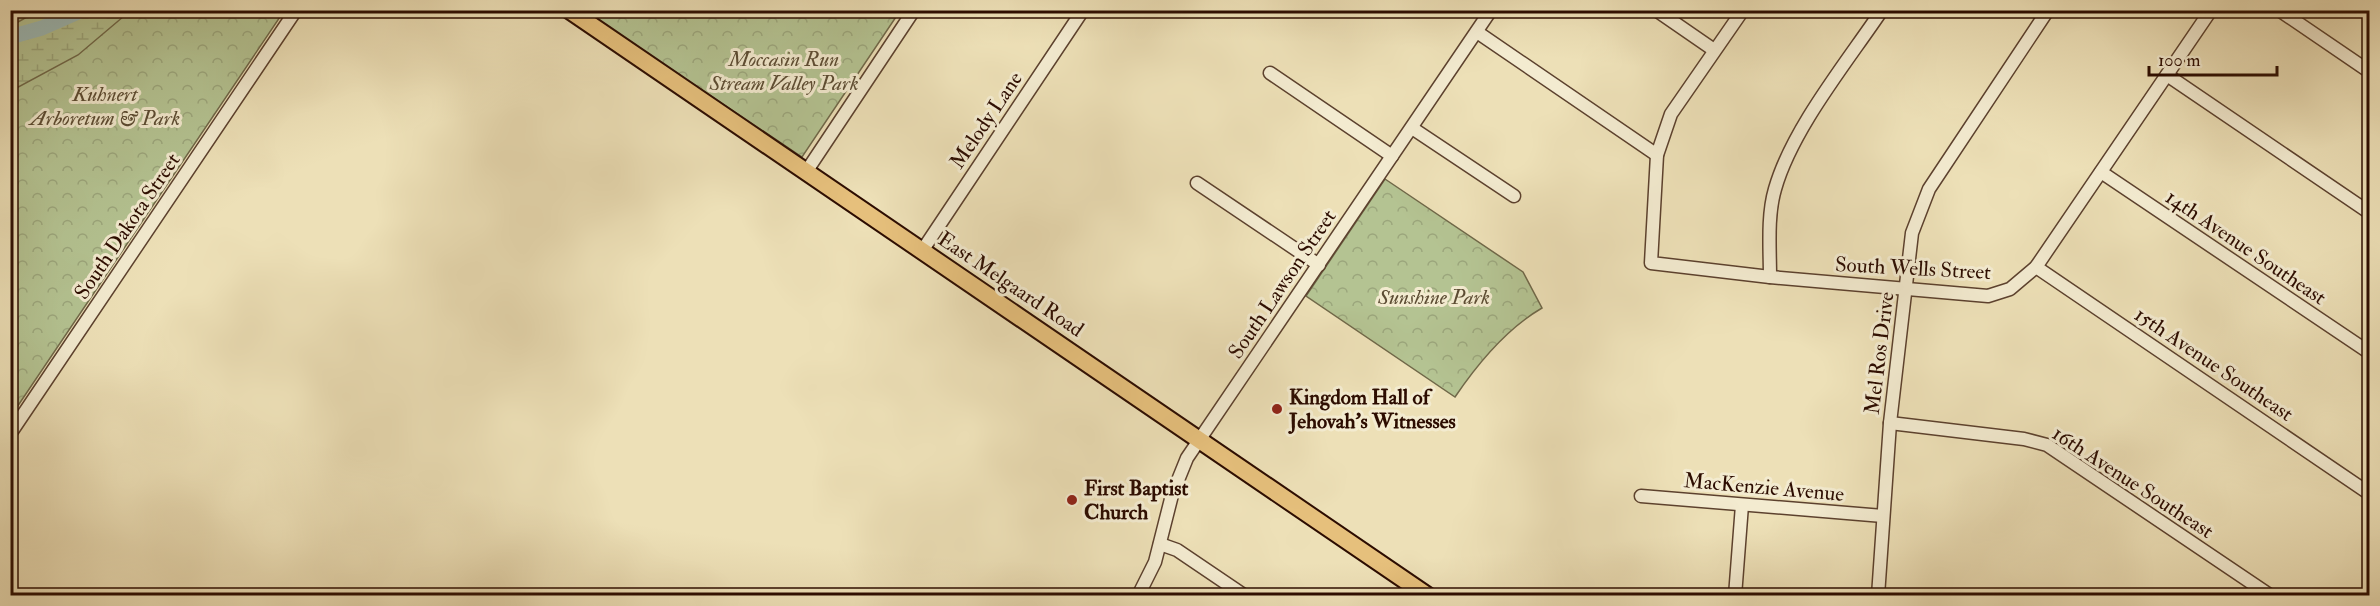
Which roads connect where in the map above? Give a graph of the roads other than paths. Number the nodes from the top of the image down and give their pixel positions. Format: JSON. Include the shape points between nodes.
{"nodes":[{"id":1,"x":296,"y":10,"type":"edge"},
{"id":2,"x":569,"y":10,"type":"edge"},
{"id":3,"x":914,"y":10,"type":"edge"},
{"id":4,"x":1083,"y":10,"type":"edge"},
{"id":5,"x":1491,"y":10,"type":"edge"},
{"id":6,"x":1656,"y":10,"type":"edge"},
{"id":7,"x":1743,"y":10,"type":"edge"},
{"id":8,"x":1882,"y":10,"type":"edge"},
{"id":9,"x":2048,"y":10,"type":"edge"},
{"id":10,"x":2211,"y":10,"type":"edge"},
{"id":11,"x":2279,"y":10,"type":"edge"},
{"id":12,"x":1476,"y":32,"type":"junction"},
{"id":13,"x":1714,"y":50,"type":"junction"},
{"id":14,"x":2370,"y":72,"type":"edge"},
{"id":15,"x":1270,"y":73,"type":"dead end"},
{"id":16,"x":2167,"y":75,"type":"junction"},
{"id":17,"x":1412,"y":128,"type":"junction"},
{"id":18,"x":1657,"y":155,"type":"junction"},
{"id":19,"x":1392,"y":156,"type":"junction"},
{"id":20,"x":806,"y":172,"type":"junction"},
{"id":21,"x":2101,"y":172,"type":"junction"},
{"id":22,"x":1197,"y":183,"type":"dead end"},
{"id":23,"x":1514,"y":196,"type":"dead end"},
{"id":24,"x":2370,"y":213,"type":"edge"},
{"id":25,"x":922,"y":251,"type":"junction"},
{"id":26,"x":1319,"y":265,"type":"junction"},
{"id":27,"x":2036,"y":267,"type":"junction"},
{"id":28,"x":1770,"y":277,"type":"junction"},
{"id":29,"x":1905,"y":290,"type":"junction"},
{"id":30,"x":2370,"y":353,"type":"edge"},
{"id":31,"x":1890,"y":423,"type":"junction"},
{"id":32,"x":10,"y":434,"type":"edge"},
{"id":33,"x":1200,"y":440,"type":"junction"},
{"id":34,"x":2370,"y":494,"type":"edge"},
{"id":35,"x":1641,"y":496,"type":"dead end"},
{"id":36,"x":1742,"y":505,"type":"junction"},
{"id":37,"x":1883,"y":516,"type":"junction"},
{"id":38,"x":1160,"y":544,"type":"junction"},
{"id":39,"x":1138,"y":596,"type":"edge"},
{"id":40,"x":1245,"y":596,"type":"edge"},
{"id":41,"x":1428,"y":596,"type":"edge"},
{"id":42,"x":1735,"y":596,"type":"edge"},
{"id":43,"x":1878,"y":596,"type":"edge"},
{"id":44,"x":2271,"y":596,"type":"edge"}],
"edges":[{"from":1,"to":32,"type":"street","name":"South Dakota Street"},
{"from":2,"to":20,"type":"main road","name":"East Melgaard Road"},
{"from":3,"to":20,"type":"street"},
{"from":4,"to":25,"type":"street","name":"Melody Lane"},
{"from":5,"to":12,"type":"street","name":"South Lawson Street"},
{"from":6,"to":13,"type":"street"},
{"from":7,"to":13,"type":"street"},
{"from":8,"to":28,"type":"street","via":[[1797,136],[1775,190]]},
{"from":9,"to":29,"type":"street","name":"Mel Ros Drive","via":[[1929,189],[1912,232]]},
{"from":10,"to":16,"type":"street","name":"South Wells Street"},
{"from":11,"to":14,"type":"street"},
{"from":12,"to":17,"type":"street","name":"South Lawson Street"},
{"from":12,"to":18,"type":"street"},
{"from":13,"to":18,"type":"street","via":[[1671,114]]},
{"from":15,"to":19,"type":"street"},
{"from":16,"to":21,"type":"street","name":"South Wells Street"},
{"from":16,"to":24,"type":"street"},
{"from":17,"to":19,"type":"street","name":"South Lawson Street"},
{"from":17,"to":23,"type":"street"},
{"from":18,"to":28,"type":"street","name":"South Wells Street","via":[[1651,263]]},
{"from":19,"to":26,"type":"street","name":"South Lawson Street"},
{"from":20,"to":25,"type":"main road","name":"East Melgaard Road"},
{"from":21,"to":27,"type":"street","name":"South Wells Street"},
{"from":21,"to":30,"type":"street","name":"14th Avenue Southeast"},
{"from":22,"to":26,"type":"street"},
{"from":25,"to":33,"type":"main road","name":"East Melgaard Road"},
{"from":26,"to":33,"type":"street","name":"South Lawson Street"},
{"from":27,"to":29,"type":"street","name":"South Wells Street","via":[[2010,289],[1988,296]]},
{"from":27,"to":34,"type":"street","name":"15th Avenue Southeast"},
{"from":28,"to":29,"type":"street","name":"South Wells Street"},
{"from":29,"to":31,"type":"street","name":"Mel Ros Drive"},
{"from":31,"to":37,"type":"street","name":"Mel Ros Drive"},
{"from":31,"to":44,"type":"street","name":"16th Avenue Southeast","via":[[2047,445]]},
{"from":33,"to":38,"type":"street","name":"South Lawson Street","via":[[1179,474]]},
{"from":33,"to":41,"type":"main road","name":"East Melgaard Road"},
{"from":35,"to":36,"type":"street","name":"MacKenzie Avenue"},
{"from":36,"to":37,"type":"street","name":"MacKenzie Avenue"},
{"from":36,"to":42,"type":"street"},
{"from":37,"to":43,"type":"street","name":"Mel Ros Drive"},
{"from":38,"to":39,"type":"street","name":"South Lawson Street"},
{"from":38,"to":40,"type":"street","via":[[1177,550]]}]}
